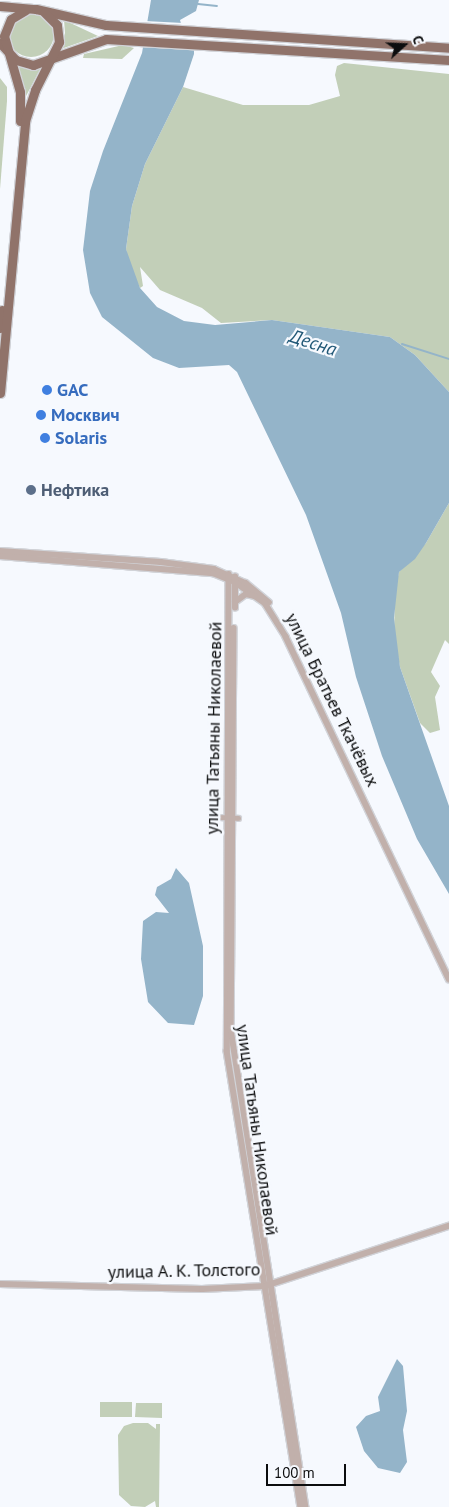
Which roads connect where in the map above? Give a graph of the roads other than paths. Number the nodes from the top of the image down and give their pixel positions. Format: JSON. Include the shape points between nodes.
{"nodes":[{"id":1,"x":0,"y":6,"type":"edge"},
{"id":2,"x":26,"y":10,"type":"junction"},
{"id":3,"x":44,"y":12,"type":"junction"},
{"id":4,"x":0,"y":43,"type":"edge"},
{"id":5,"x":449,"y":48,"type":"edge"},
{"id":6,"x":9,"y":53,"type":"junction"},
{"id":7,"x":50,"y":58,"type":"junction"},
{"id":8,"x":449,"y":60,"type":"edge"},
{"id":9,"x":24,"y":111,"type":"junction"},
{"id":10,"x":0,"y":328,"type":"edge"},
{"id":11,"x":0,"y":393,"type":"edge"},
{"id":12,"x":0,"y":551,"type":"edge"},
{"id":13,"x":0,"y":556,"type":"edge"},
{"id":14,"x":231,"y":578,"type":"junction"},
{"id":15,"x":258,"y":597,"type":"junction"},
{"id":16,"x":233,"y":602,"type":"junction"},
{"id":17,"x":221,"y":818,"type":"dead end"},
{"id":18,"x":233,"y":818,"type":"junction"},
{"id":19,"x":449,"y":970,"type":"edge"},
{"id":20,"x":449,"y":978,"type":"edge"},
{"id":21,"x":449,"y":1226,"type":"edge"},
{"id":22,"x":0,"y":1284,"type":"edge"},
{"id":23,"x":267,"y":1286,"type":"junction"},
{"id":24,"x":301,"y":1507,"type":"edge"},
{"id":25,"x":306,"y":1507,"type":"edge"}],
"edges":[{"from":1,"to":2,"type":"main road"},
{"from":2,"to":3,"type":"main road"},
{"from":2,"to":6,"type":"main road","via":[[18,13],[6,26],[5,45]]},
{"from":3,"to":5,"type":"main road","via":[[95,24]]},
{"from":3,"to":7,"type":"main road","via":[[57,25],[59,33],[59,42]]},
{"from":4,"to":6,"type":"main road"},
{"from":6,"to":7,"type":"main road","via":[[24,64],[33,65]]},
{"from":6,"to":9,"type":"main road"},
{"from":7,"to":8,"type":"main road","via":[[98,40],[120,39]]},
{"from":7,"to":9,"type":"main road"},
{"from":9,"to":10,"type":"main road"},
{"from":9,"to":11,"type":"main road"},
{"from":12,"to":14,"type":"street","name":"улица Братьев Ткачёвых","via":[[187,564]]},
{"from":13,"to":14,"type":"street","name":"улица Братьев Ткачёвых","via":[[37,561],[162,566]]},
{"from":14,"to":15,"type":"street","name":"улица Братьев Ткачёвых"},
{"from":14,"to":16,"type":"street"},
{"from":14,"to":16,"type":"street","name":"улица Татьяны Николаевой"},
{"from":14,"to":19,"type":"street","name":"улица Братьев Ткачёвых","via":[[261,594],[279,616]]},
{"from":15,"to":16,"type":"street","via":[[246,594]]},
{"from":15,"to":20,"type":"street","name":"улица Братьев Ткачёвых","via":[[276,618],[286,637]]},
{"from":16,"to":18,"type":"street","name":"улица Татьяны Николаевой"},
{"from":17,"to":18,"type":"street"},
{"from":18,"to":23,"type":"street","name":"улица Татьяны Николаевой","via":[[227,1051]]},
{"from":21,"to":23,"type":"street","name":"улица А. К. Толстого"},
{"from":22,"to":23,"type":"street","name":"улица А. К. Толстого"},
{"from":23,"to":24,"type":"street","name":"улица Татьяны Николаевой"},
{"from":23,"to":25,"type":"street","name":"улица Татьяны Николаевой"}]}
